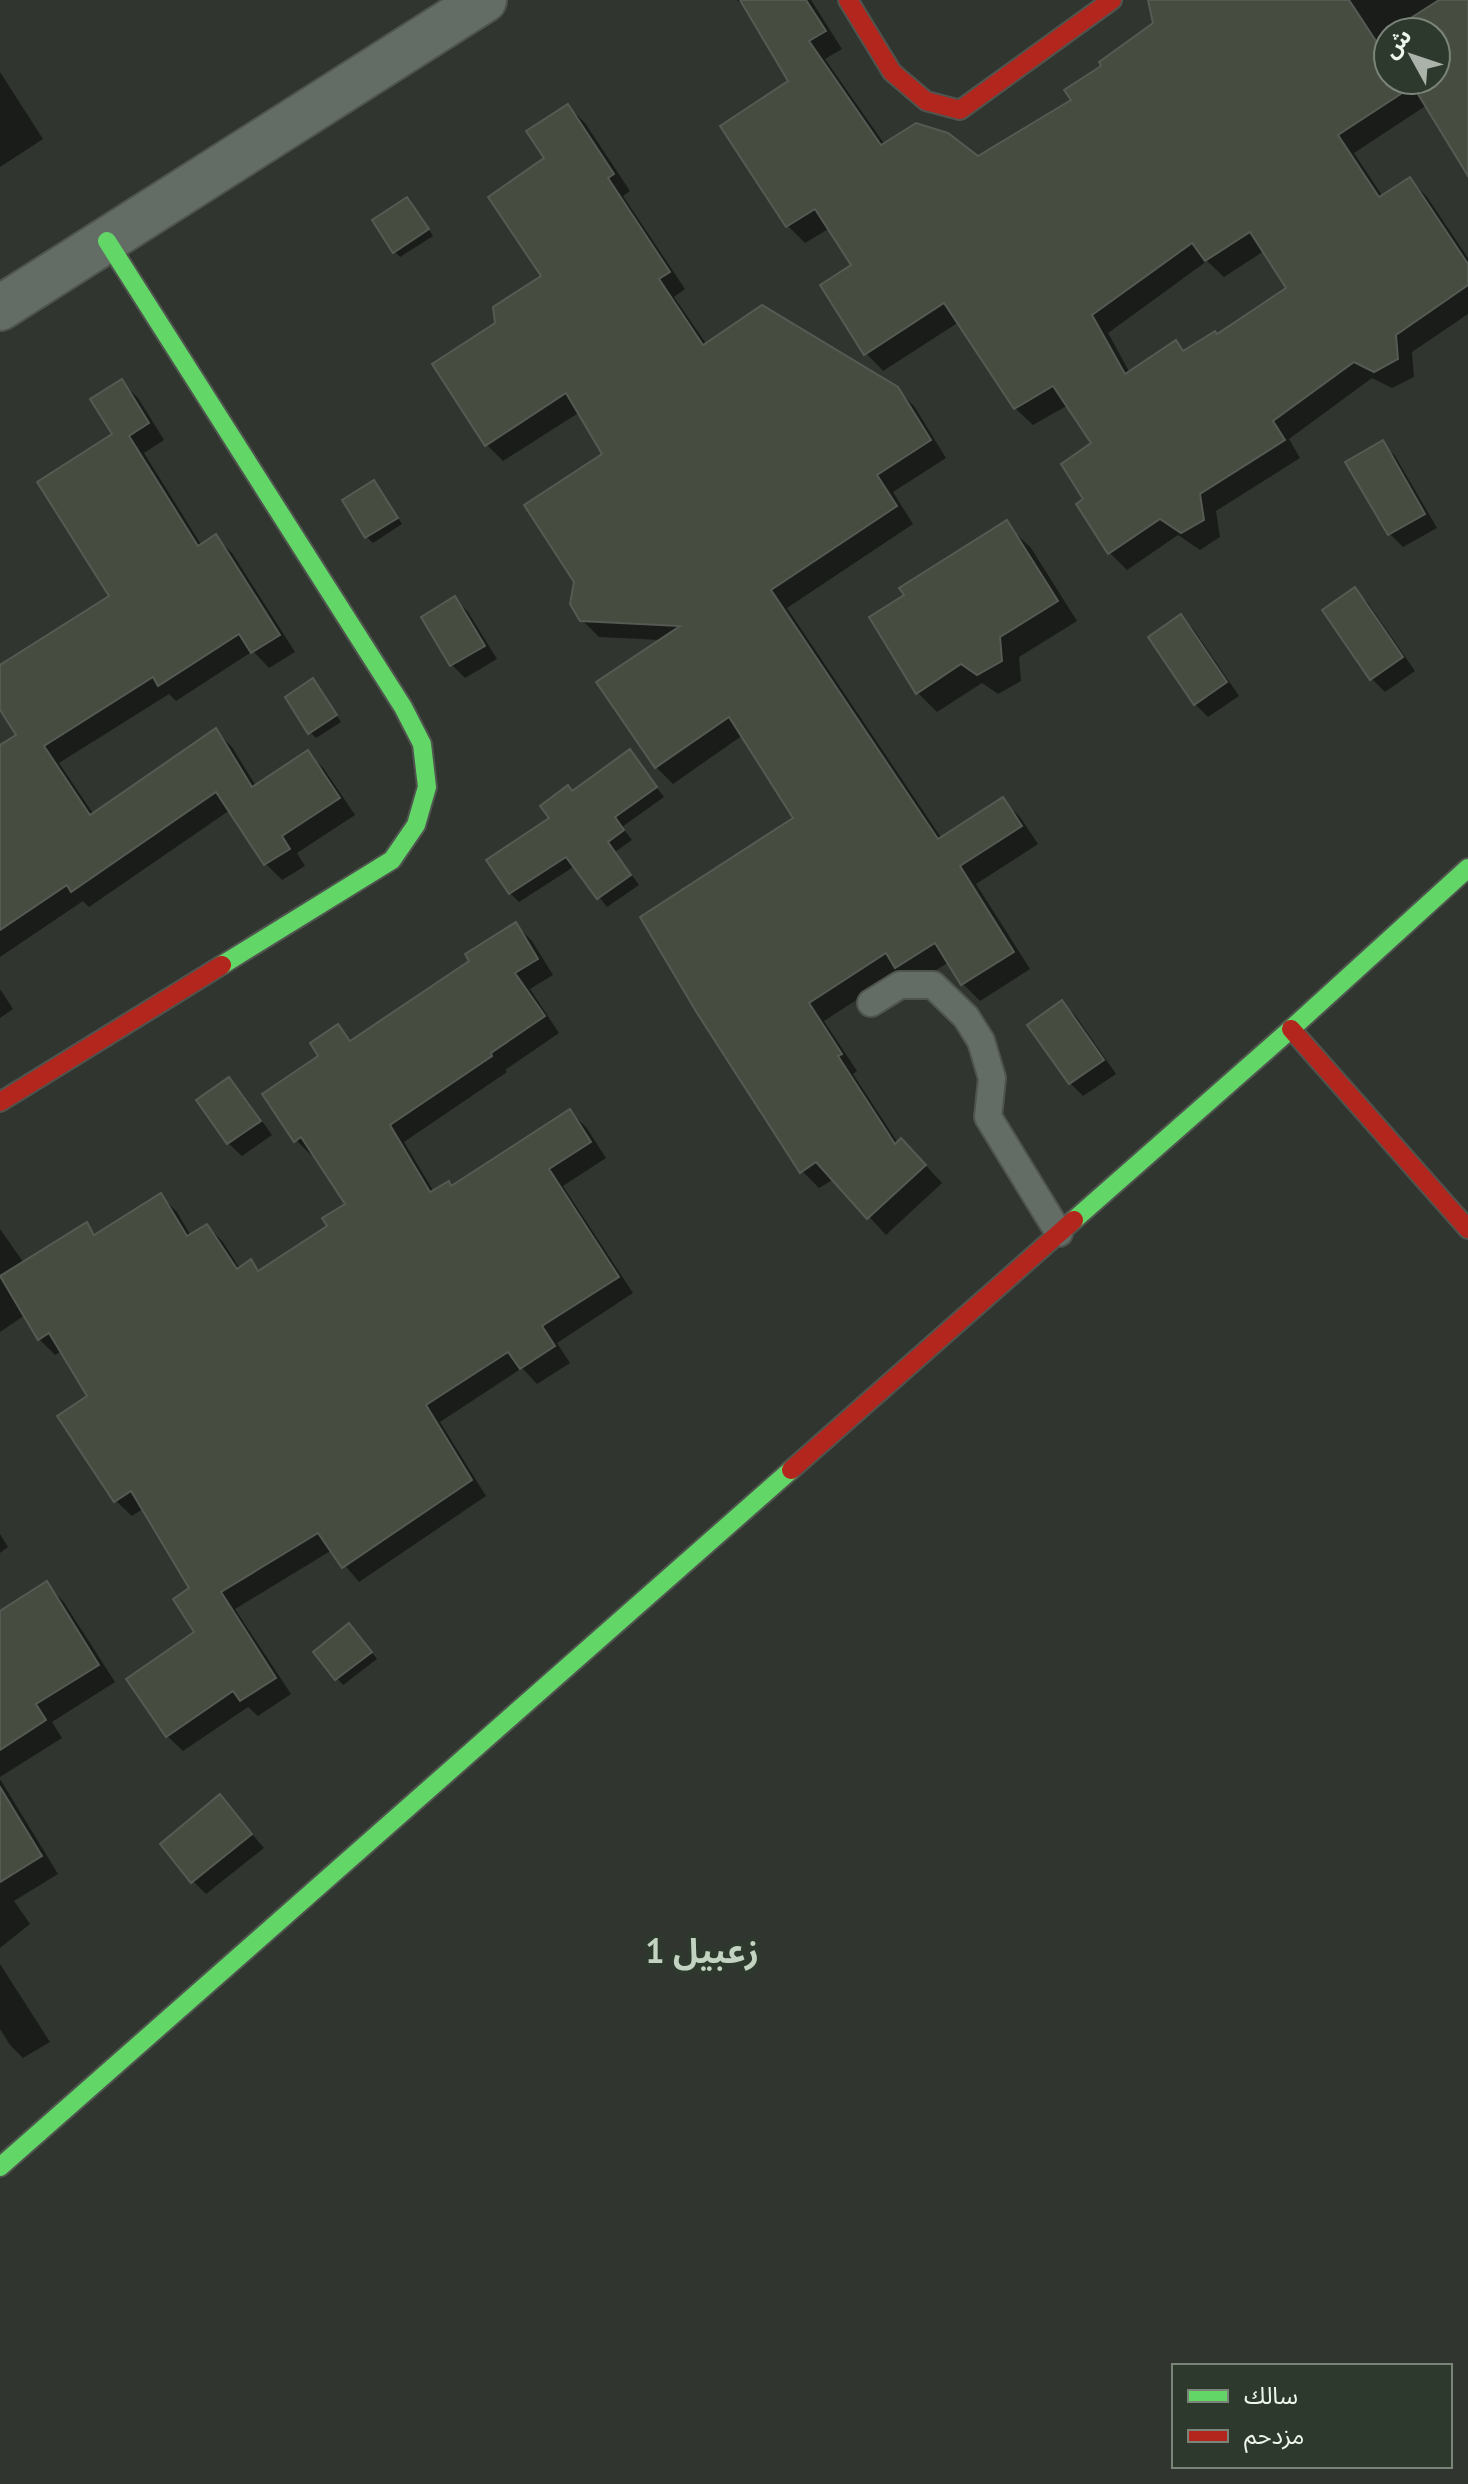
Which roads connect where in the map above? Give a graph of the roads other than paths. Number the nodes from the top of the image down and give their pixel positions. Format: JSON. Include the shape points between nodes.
{"nodes":[{"id":1,"x":484,"y":0,"type":"edge"},
{"id":2,"x":848,"y":0,"type":"edge"},
{"id":3,"x":1112,"y":0,"type":"edge"},
{"id":4,"x":107,"y":241,"type":"junction"},
{"id":5,"x":0,"y":308,"type":"edge"},
{"id":6,"x":1468,"y":868,"type":"edge"},
{"id":7,"x":871,"y":1003,"type":"dead end"},
{"id":8,"x":1291,"y":1029,"type":"junction"},
{"id":9,"x":0,"y":1102,"type":"edge"},
{"id":10,"x":1468,"y":1229,"type":"edge"},
{"id":11,"x":1059,"y":1233,"type":"junction"},
{"id":12,"x":0,"y":2167,"type":"edge"}],
"edges":[{"from":1,"to":4,"type":"street"},
{"from":2,"to":3,"type":"street","via":[[892,72],[926,101],[960,110]]},
{"from":4,"to":5,"type":"street"},
{"from":4,"to":9,"type":"street","via":[[403,707],[422,744],[427,787],[416,825],[392,860]]},
{"from":6,"to":8,"type":"street"},
{"from":7,"to":11,"type":"lane","via":[[900,985],[933,985],[966,1017],[981,1041],[992,1078],[988,1117]]},
{"from":8,"to":10,"type":"street"},
{"from":8,"to":11,"type":"street"},
{"from":11,"to":12,"type":"street"}]}
